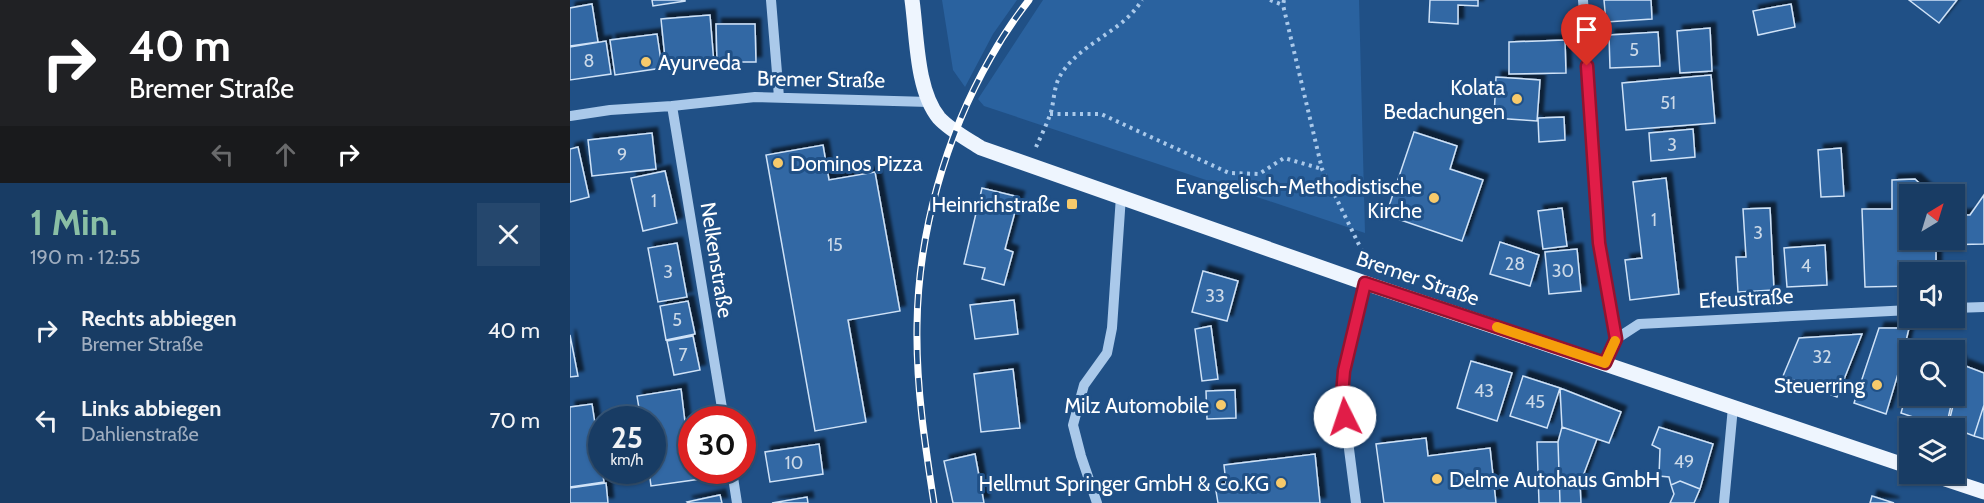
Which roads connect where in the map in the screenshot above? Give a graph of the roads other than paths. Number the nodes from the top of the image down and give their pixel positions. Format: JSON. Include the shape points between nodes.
{"nodes":[{"id":1,"x":771,"y":0,"type":"edge"},
{"id":2,"x":912,"y":0,"type":"edge"},
{"id":3,"x":1583,"y":0,"type":"edge"},
{"id":4,"x":779,"y":97,"type":"junction"},
{"id":5,"x":929,"y":102,"type":"junction"},
{"id":6,"x":672,"y":106,"type":"junction"},
{"id":7,"x":570,"y":116,"type":"edge"},
{"id":8,"x":1121,"y":196,"type":"junction"},
{"id":9,"x":1365,"y":283,"type":"junction"},
{"id":10,"x":1984,"y":307,"type":"edge"},
{"id":11,"x":1965,"y":308,"type":"edge"},
{"id":12,"x":1899,"y":311,"type":"edge"},
{"id":13,"x":1616,"y":339,"type":"junction"},
{"id":14,"x":1605,"y":363,"type":"junction"},
{"id":15,"x":722,"y":406,"type":"edge"},
{"id":16,"x":1732,"y":406,"type":"junction"},
{"id":17,"x":1899,"y":463,"type":"edge"},
{"id":18,"x":734,"y":484,"type":"edge"},
{"id":19,"x":1960,"y":484,"type":"edge"},
{"id":20,"x":1984,"y":492,"type":"edge"},
{"id":21,"x":738,"y":503,"type":"edge"},
{"id":22,"x":1097,"y":503,"type":"edge"},
{"id":23,"x":1356,"y":503,"type":"edge"},
{"id":24,"x":1724,"y":503,"type":"edge"}],
"edges":[{"from":1,"to":4,"type":"street"},
{"from":2,"to":5,"type":"main road","name":"Bremer Straße","via":[[922,83]]},
{"from":3,"to":13,"type":"street","via":[[1599,243]]},
{"from":4,"to":5,"type":"street","name":"Bremer Straße"},
{"from":4,"to":6,"type":"street","name":"Bremer Straße"},
{"from":5,"to":8,"type":"main road","name":"Bremer Straße","via":[[940,119],[981,147]]},
{"from":6,"to":7,"type":"street","name":"Bremer Straße"},
{"from":6,"to":15,"type":"street","name":"Nelkenstraße"},
{"from":8,"to":9,"type":"main road","name":"Bremer Straße"},
{"from":8,"to":22,"type":"street","via":[[1107,353],[1084,385],[1073,424]]},
{"from":9,"to":14,"type":"main road","name":"Bremer Straße"},
{"from":9,"to":23,"type":"street","via":[[1343,387]]},
{"from":10,"to":11,"type":"street"},
{"from":12,"to":13,"type":"street","name":"Efeustraße","via":[[1639,324]]},
{"from":13,"to":14,"type":"street"},
{"from":14,"to":16,"type":"main road","name":"Bremer Straße"},
{"from":16,"to":17,"type":"main road","name":"Bremer Straße"},
{"from":16,"to":24,"type":"street"},
{"from":18,"to":21,"type":"street"},
{"from":19,"to":20,"type":"main road"}]}
